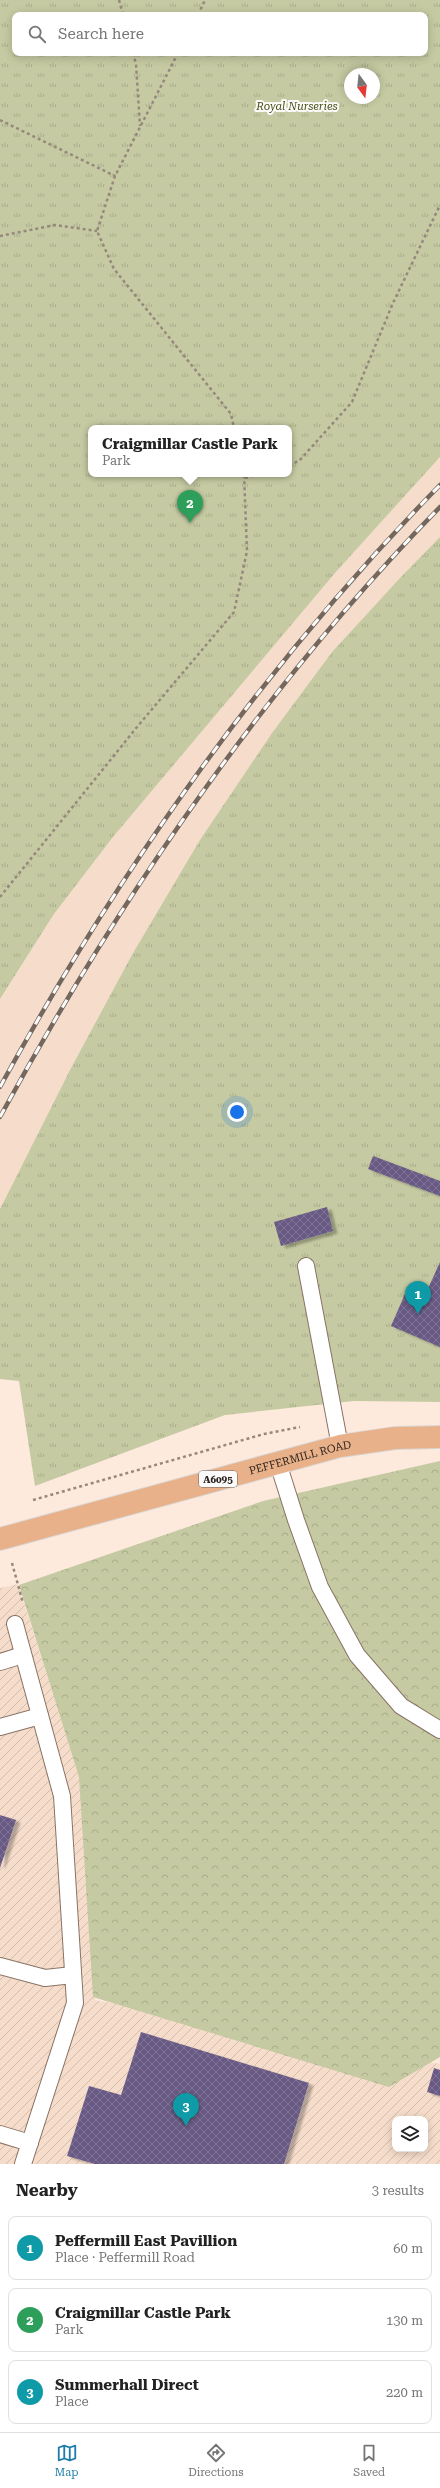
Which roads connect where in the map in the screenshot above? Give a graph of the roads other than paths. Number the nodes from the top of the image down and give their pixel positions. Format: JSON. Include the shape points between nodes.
{"nodes":[{"id":1,"x":306,"y":1266,"type":"dead end"},
{"id":2,"x":440,"y":1437,"type":"edge"},
{"id":3,"x":340,"y":1446,"type":"junction"},
{"id":4,"x":278,"y":1463,"type":"junction"},
{"id":5,"x":0,"y":1539,"type":"edge"},
{"id":6,"x":15,"y":1624,"type":"dead end"},
{"id":7,"x":23,"y":1654,"type":"junction"},
{"id":8,"x":0,"y":1662,"type":"edge"},
{"id":9,"x":40,"y":1716,"type":"junction"},
{"id":10,"x":0,"y":1727,"type":"edge"},
{"id":11,"x":440,"y":1730,"type":"edge"},
{"id":12,"x":0,"y":1966,"type":"edge"},
{"id":13,"x":74,"y":1975,"type":"junction"},
{"id":14,"x":0,"y":2134,"type":"edge"},
{"id":15,"x":30,"y":2143,"type":"junction"},
{"id":16,"x":23,"y":2164,"type":"edge"}],
"edges":[{"from":1,"to":3,"type":"lane"},
{"from":2,"to":3,"type":"main road","name":"PEFFERMILL ROAD","number":"A6095","via":[[394,1438]]},
{"from":3,"to":4,"type":"main road","name":"PEFFERMILL ROAD","number":"A6095"},
{"from":4,"to":5,"type":"main road","name":"PEFFERMILL ROAD","number":"A6095"},
{"from":4,"to":11,"type":"lane","via":[[320,1587],[357,1655],[401,1706]]},
{"from":6,"to":7,"type":"lane"},
{"from":7,"to":8,"type":"lane"},
{"from":7,"to":9,"type":"lane"},
{"from":9,"to":10,"type":"lane"},
{"from":9,"to":13,"type":"lane","via":[[62,1796]]},
{"from":12,"to":13,"type":"lane","via":[[45,1978]]},
{"from":13,"to":15,"type":"lane","via":[[74,2007]]},
{"from":14,"to":15,"type":"lane"},
{"from":15,"to":16,"type":"lane"}]}
